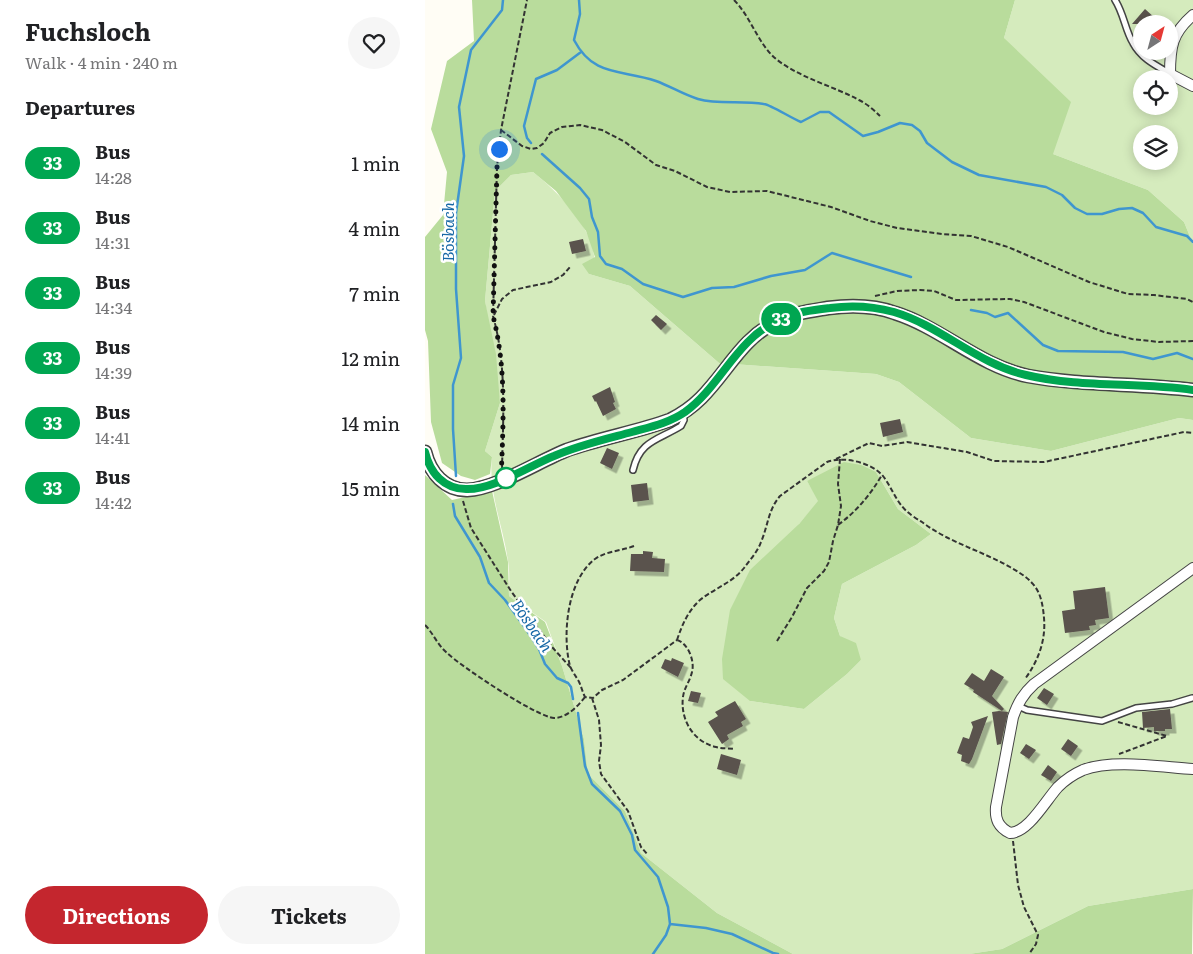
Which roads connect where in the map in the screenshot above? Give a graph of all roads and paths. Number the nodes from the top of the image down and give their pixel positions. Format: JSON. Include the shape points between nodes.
{"nodes":[{"id":1,"x":527,"y":0,"type":"edge"},
{"id":2,"x":734,"y":0,"type":"edge"},
{"id":3,"x":1115,"y":0,"type":"edge"},
{"id":4,"x":1193,"y":14,"type":"edge"},
{"id":5,"x":1163,"y":70,"type":"edge"},
{"id":6,"x":1170,"y":70,"type":"edge"},
{"id":7,"x":1178,"y":78,"type":"edge"},
{"id":8,"x":1193,"y":86,"type":"edge"},
{"id":9,"x":880,"y":116,"type":"dead end"},
{"id":10,"x":501,"y":130,"type":"junction"},
{"id":11,"x":570,"y":267,"type":"dead end"},
{"id":12,"x":870,"y":297,"type":"dead end"},
{"id":13,"x":1193,"y":302,"type":"edge"},
{"id":14,"x":493,"y":316,"type":"junction"},
{"id":15,"x":1193,"y":341,"type":"edge"},
{"id":16,"x":1193,"y":390,"type":"edge"},
{"id":17,"x":683,"y":413,"type":"junction"},
{"id":18,"x":1193,"y":433,"type":"edge"},
{"id":19,"x":425,"y":452,"type":"edge"},
{"id":20,"x":841,"y":459,"type":"junction"},
{"id":21,"x":834,"y":460,"type":"junction"},
{"id":22,"x":633,"y":470,"type":"dead end"},
{"id":23,"x":882,"y":475,"type":"junction"},
{"id":24,"x":501,"y":480,"type":"junction"},
{"id":25,"x":460,"y":489,"type":"junction"},
{"id":26,"x":838,"y":525,"type":"junction"},
{"id":27,"x":634,"y":546,"type":"dead end"},
{"id":28,"x":1193,"y":568,"type":"edge"},
{"id":29,"x":425,"y":625,"type":"edge"},
{"id":30,"x":677,"y":640,"type":"junction"},
{"id":31,"x":777,"y":641,"type":"dead end"},
{"id":32,"x":571,"y":668,"type":"junction"},
{"id":33,"x":1032,"y":669,"type":"dead end"},
{"id":34,"x":585,"y":697,"type":"junction"},
{"id":35,"x":592,"y":698,"type":"junction"},
{"id":36,"x":1192,"y":698,"type":"edge"},
{"id":37,"x":1017,"y":706,"type":"junction"},
{"id":38,"x":1108,"y":720,"type":"junction"},
{"id":39,"x":735,"y":749,"type":"dead end"},
{"id":40,"x":1117,"y":755,"type":"dead end"},
{"id":41,"x":1193,"y":769,"type":"edge"},
{"id":42,"x":1013,"y":833,"type":"junction"},
{"id":43,"x":648,"y":855,"type":"dead end"},
{"id":44,"x":1029,"y":954,"type":"edge"}],
"edges":[{"from":1,"to":10,"type":"path"},
{"from":2,"to":9,"type":"path","via":[[777,59],[809,78],[861,101]]},
{"from":3,"to":5,"type":"lane","via":[[1137,49]]},
{"from":4,"to":6,"type":"street","via":[[1173,40]]},
{"from":7,"to":8,"type":"street"},
{"from":10,"to":13,"type":"path","via":[[531,149],[537,148],[550,133],[562,127],[580,125],[602,130],[656,165],[675,170],[707,187],[730,192],[767,191],[897,228],[971,236],[1008,247],[1089,282],[1128,294]]},
{"from":10,"to":14,"type":"path"},
{"from":11,"to":14,"type":"path","via":[[551,282],[513,290],[502,299]]},
{"from":12,"to":15,"type":"path","via":[[920,290],[956,300],[1010,299],[1132,339]]},
{"from":14,"to":24,"type":"path","via":[[504,402]]},
{"from":16,"to":17,"type":"street","via":[[1063,381],[1026,375],[992,363],[894,312],[846,306],[792,314],[766,327],[737,352],[704,396]]},
{"from":17,"to":22,"type":"lane","via":[[681,426],[658,437],[640,452]]},
{"from":17,"to":24,"type":"street","via":[[652,427],[568,450]]},
{"from":18,"to":21,"type":"path","via":[[1117,445],[1044,462],[994,461],[967,452],[907,442],[882,446],[869,443]]},
{"from":19,"to":25,"type":"street","via":[[429,467],[438,478]]},
{"from":20,"to":21,"type":"path"},
{"from":20,"to":23,"type":"path","via":[[864,464]]},
{"from":20,"to":26,"type":"path"},
{"from":21,"to":30,"type":"path","via":[[775,501],[761,545],[726,585],[696,605],[685,619]]},
{"from":23,"to":26,"type":"path","via":[[869,496]]},
{"from":23,"to":33,"type":"path","via":[[902,506],[922,523],[1005,564],[1032,582],[1041,600],[1044,623],[1041,647]]},
{"from":24,"to":25,"type":"street","via":[[480,488]]},
{"from":25,"to":32,"type":"path","via":[[471,528],[511,592],[552,648]]},
{"from":26,"to":31,"type":"path","via":[[829,562],[807,588]]},
{"from":27,"to":32,"type":"path","via":[[596,558],[578,579],[572,594],[568,626]]},
{"from":28,"to":37,"type":"street","via":[[1034,684]]},
{"from":29,"to":34,"type":"path","via":[[440,646],[454,658],[546,716],[555,718],[566,714]]},
{"from":30,"to":35,"type":"path","via":[[623,680]]},
{"from":30,"to":39,"type":"path","via":[[685,644],[693,667],[683,696],[682,710],[688,726],[697,737],[715,747]]},
{"from":32,"to":34,"type":"path"},
{"from":34,"to":35,"type":"path"},
{"from":35,"to":43,"type":"path","via":[[599,720],[601,774],[628,811],[641,847]]},
{"from":36,"to":38,"type":"lane","via":[[1136,708]]},
{"from":37,"to":38,"type":"lane","via":[[1085,719]]},
{"from":37,"to":42,"type":"street","via":[[996,814],[1002,828]]},
{"from":38,"to":40,"type":"path","via":[[1167,736]]},
{"from":41,"to":42,"type":"street","via":[[1110,764],[1084,770],[1063,783],[1022,830]]},
{"from":42,"to":44,"type":"path","via":[[1018,886],[1024,907],[1038,934]]}]}
